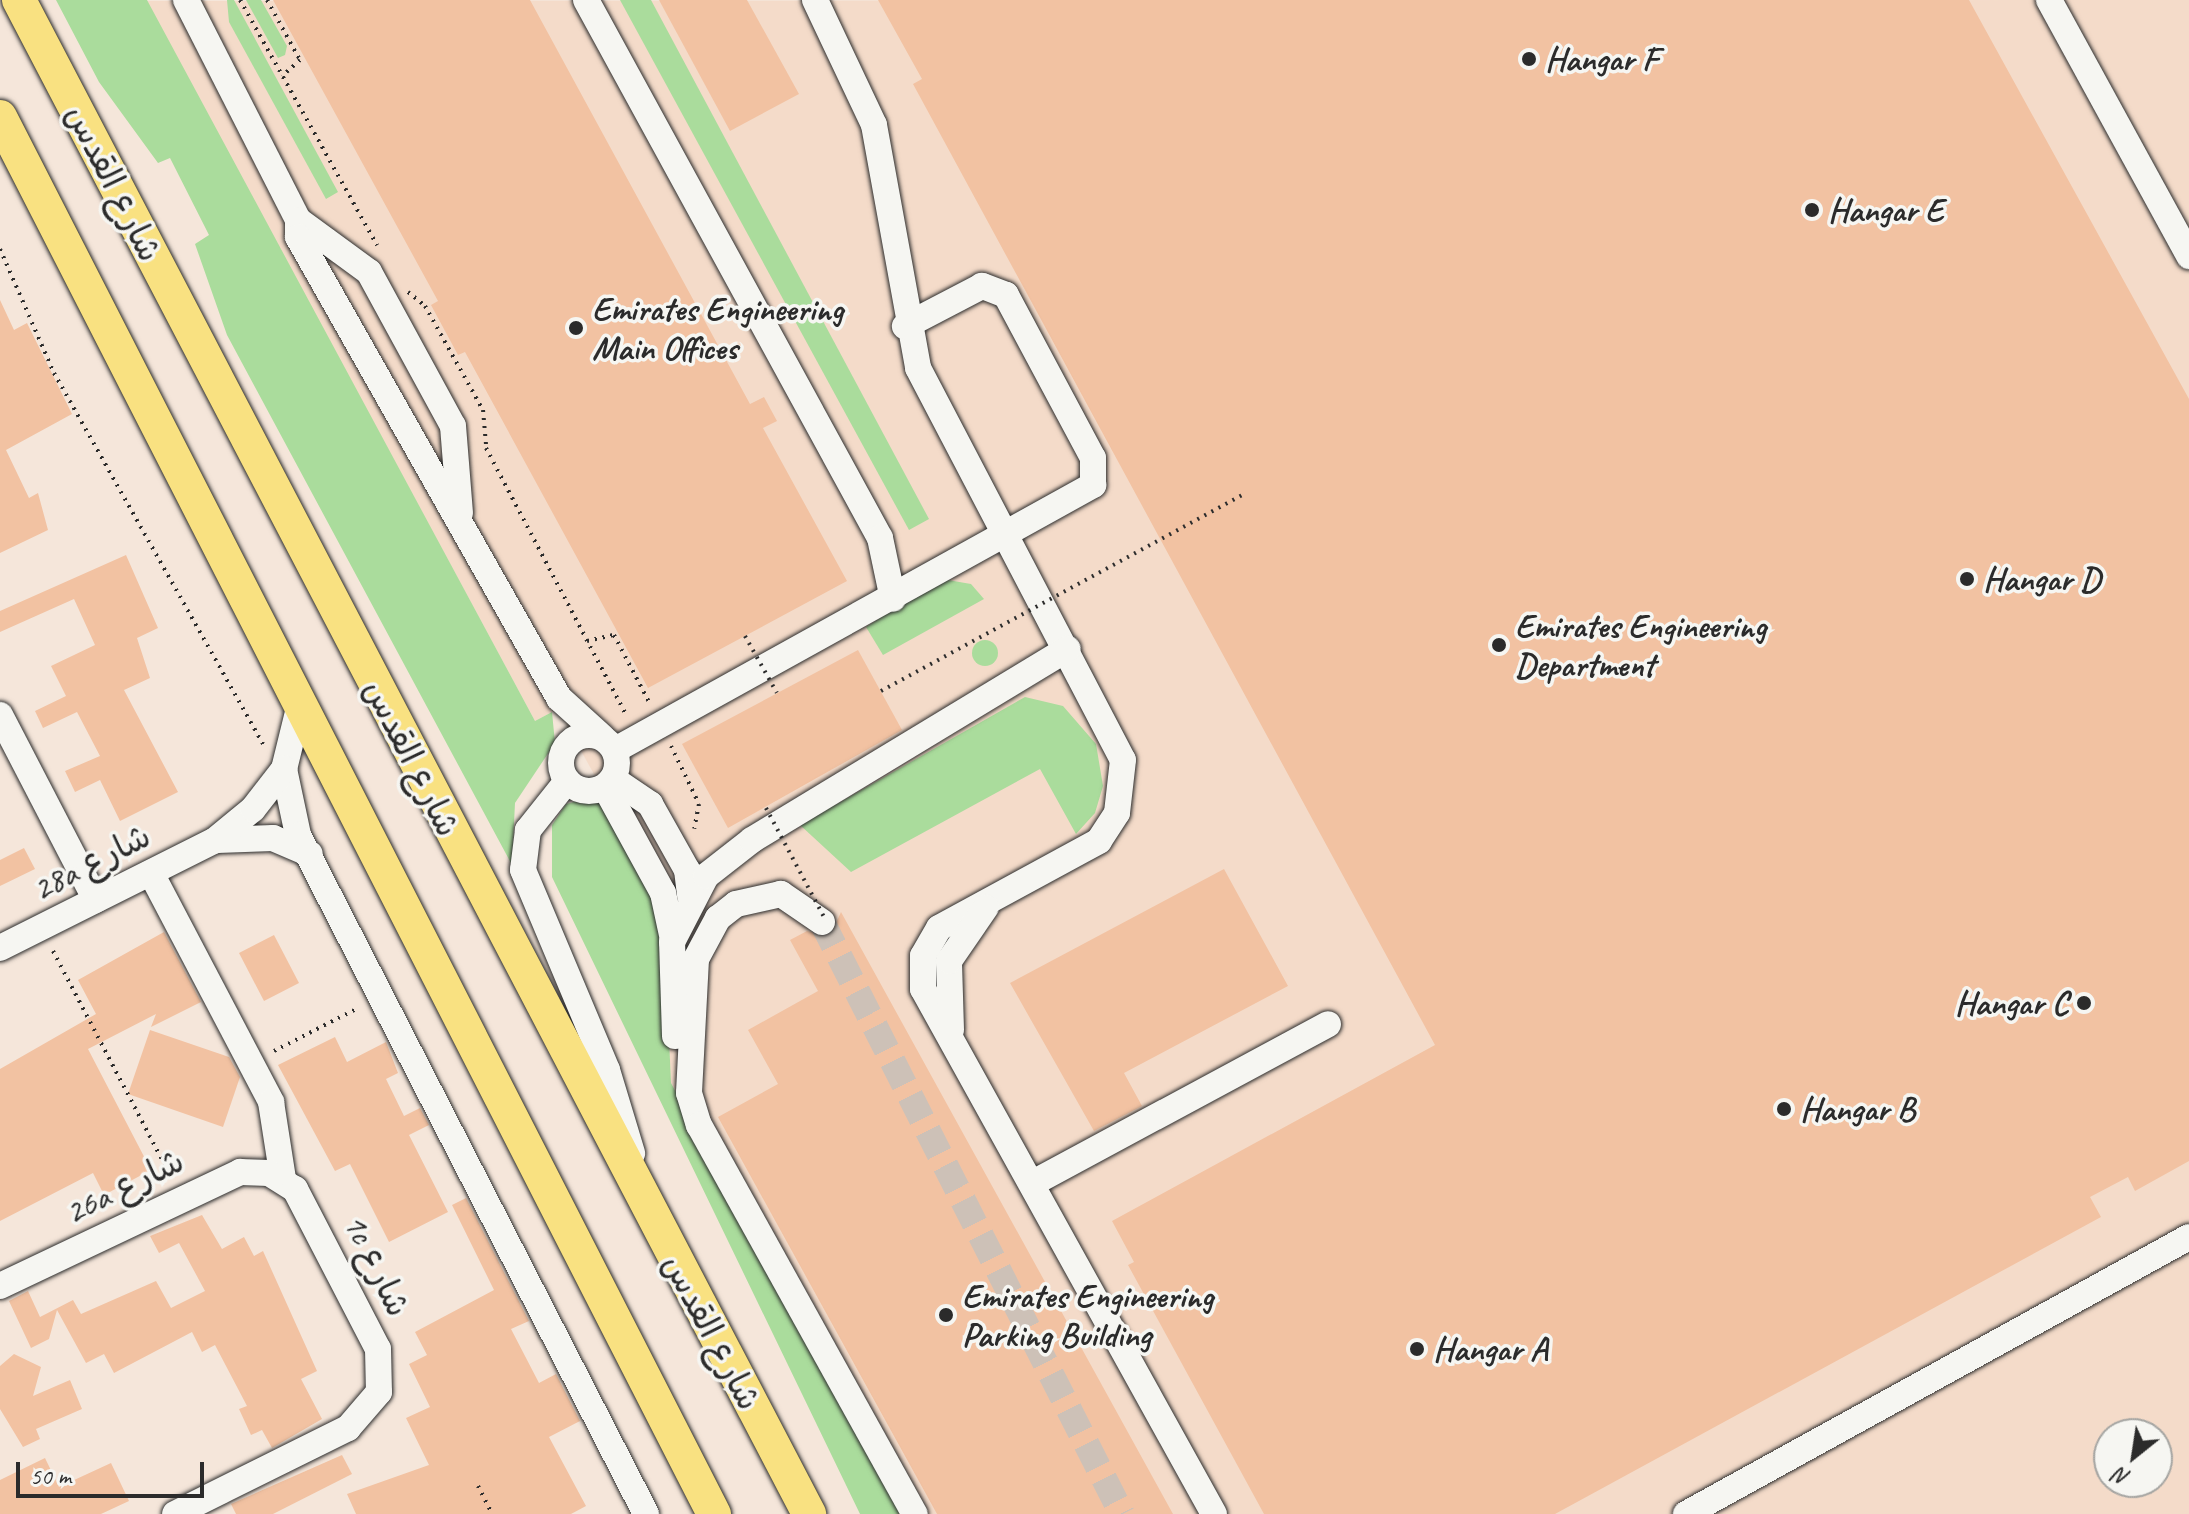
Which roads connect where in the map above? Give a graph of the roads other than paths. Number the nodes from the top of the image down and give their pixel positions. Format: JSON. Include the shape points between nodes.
{"nodes":[{"id":1,"x":19,"y":0,"type":"edge"},
{"id":2,"x":586,"y":0,"type":"edge"},
{"id":3,"x":815,"y":0,"type":"edge"},
{"id":4,"x":2049,"y":0,"type":"edge"},
{"id":5,"x":191,"y":2,"type":"edge"},
{"id":6,"x":0,"y":117,"type":"edge"},
{"id":7,"x":298,"y":220,"type":"junction"},
{"id":8,"x":2189,"y":256,"type":"edge"},
{"id":9,"x":389,"y":309,"type":"junction"},
{"id":10,"x":905,"y":326,"type":"junction"},
{"id":11,"x":349,"y":329,"type":"junction"},
{"id":12,"x":423,"y":372,"type":"junction"},
{"id":13,"x":384,"y":392,"type":"junction"},
{"id":14,"x":442,"y":405,"type":"junction"},
{"id":15,"x":403,"y":425,"type":"junction"},
{"id":16,"x":460,"y":517,"type":"junction"},
{"id":17,"x":1006,"y":536,"type":"junction"},
{"id":18,"x":893,"y":599,"type":"junction"},
{"id":19,"x":1068,"y":649,"type":"junction"},
{"id":20,"x":559,"y":698,"type":"junction"},
{"id":21,"x":300,"y":704,"type":"junction"},
{"id":22,"x":0,"y":715,"type":"edge"},
{"id":23,"x":609,"y":744,"type":"junction"},
{"id":24,"x":564,"y":769,"type":"junction"},
{"id":25,"x":282,"y":773,"type":"junction"},
{"id":26,"x":609,"y":783,"type":"junction"},
{"id":27,"x":214,"y":841,"type":"junction"},
{"id":28,"x":310,"y":854,"type":"junction"},
{"id":29,"x":151,"y":873,"type":"junction"},
{"id":30,"x":690,"y":896,"type":"junction"},
{"id":31,"x":96,"y":900,"type":"junction"},
{"id":32,"x":824,"y":922,"type":"tunnel mouth"},
{"id":33,"x":672,"y":942,"type":"junction"},
{"id":34,"x":0,"y":948,"type":"edge"},
{"id":35,"x":1328,"y":1024,"type":"dead end"},
{"id":36,"x":685,"y":1053,"type":"junction"},
{"id":37,"x":283,"y":1179,"type":"junction"},
{"id":38,"x":1033,"y":1183,"type":"junction"},
{"id":39,"x":647,"y":1210,"type":"junction"},
{"id":40,"x":2189,"y":1237,"type":"edge"},
{"id":41,"x":0,"y":1286,"type":"edge"},
{"id":42,"x":175,"y":1514,"type":"edge"},
{"id":43,"x":646,"y":1514,"type":"edge"},
{"id":44,"x":714,"y":1514,"type":"edge"},
{"id":45,"x":809,"y":1514,"type":"edge"},
{"id":46,"x":915,"y":1514,"type":"edge"},
{"id":47,"x":1214,"y":1514,"type":"edge"},
{"id":48,"x":1686,"y":1514,"type":"edge"}],
"edges":[{"from":1,"to":39,"type":"main road","name":"شارع القدس"},
{"from":2,"to":18,"type":"street","via":[[880,538]]},
{"from":3,"to":10,"type":"street","via":[[874,125]]},
{"from":4,"to":8,"type":"street"},
{"from":5,"to":7,"type":"street"},
{"from":6,"to":21,"type":"main road","name":"شارع القدس"},
{"from":7,"to":9,"type":"street","via":[[363,266]]},
{"from":7,"to":11,"type":"street","via":[[298,237]]},
{"from":9,"to":11,"type":"street"},
{"from":9,"to":12,"type":"street"},
{"from":10,"to":17,"type":"street","via":[[932,401]]},
{"from":10,"to":17,"type":"street","via":[[982,286],[1006,295],[1093,458],[1093,485]]},
{"from":11,"to":13,"type":"street"},
{"from":12,"to":13,"type":"street"},
{"from":12,"to":14,"type":"street"},
{"from":13,"to":15,"type":"street"},
{"from":14,"to":15,"type":"street","via":[[426,423]]},
{"from":14,"to":16,"type":"street","via":[[456,433]]},
{"from":15,"to":16,"type":"street"},
{"from":16,"to":20,"type":"street"},
{"from":17,"to":18,"type":"street"},
{"from":17,"to":19,"type":"street"},
{"from":18,"to":23,"type":"street"},
{"from":19,"to":30,"type":"street","via":[[752,840]]},
{"from":19,"to":38,"type":"street","via":[[1123,760],[1117,813],[1099,841],[1073,860],[989,905],[949,961],[945,1006],[953,1037]]},
{"from":20,"to":23,"type":"street"},
{"from":20,"to":24,"type":"street"},
{"from":21,"to":25,"type":"street"},
{"from":21,"to":44,"type":"main road","name":"شارع القدس"},
{"from":22,"to":31,"type":"street"},
{"from":23,"to":24,"type":"street","via":[[573,739]]},
{"from":23,"to":26,"type":"street"},
{"from":24,"to":26,"type":"street","via":[[585,791]]},
{"from":24,"to":39,"type":"street","via":[[532,821],[523,870],[607,1070]]},
{"from":25,"to":27,"type":"street","name":"28a شارع"},
{"from":25,"to":28,"type":"street","via":[[290,814]]},
{"from":26,"to":30,"type":"street","via":[[650,804],[687,870]]},
{"from":26,"to":33,"type":"street","via":[[663,893]]},
{"from":27,"to":28,"type":"street","name":"28a شارع","via":[[254,835]]},
{"from":27,"to":29,"type":"street","name":"28a شارع"},
{"from":28,"to":43,"type":"street"},
{"from":29,"to":31,"type":"street","name":"28a شارع"},
{"from":29,"to":37,"type":"street","via":[[280,1127]]},
{"from":30,"to":33,"type":"street"},
{"from":31,"to":34,"type":"street","name":"28a شارع"},
{"from":32,"to":36,"type":"street","via":[[781,894],[736,904],[718,918],[696,959]]},
{"from":33,"to":36,"type":"street","via":[[672,1023]]},
{"from":35,"to":38,"type":"street"},
{"from":36,"to":46,"type":"street","via":[[699,1125]]},
{"from":37,"to":41,"type":"street","name":"26a شارع","via":[[240,1172]]},
{"from":37,"to":42,"type":"street","name":"1c شارع","via":[[307,1205],[378,1349],[379,1392],[348,1428]]},
{"from":38,"to":47,"type":"street"},
{"from":39,"to":45,"type":"main road","name":"شارع القدس"},
{"from":40,"to":48,"type":"street"}]}
